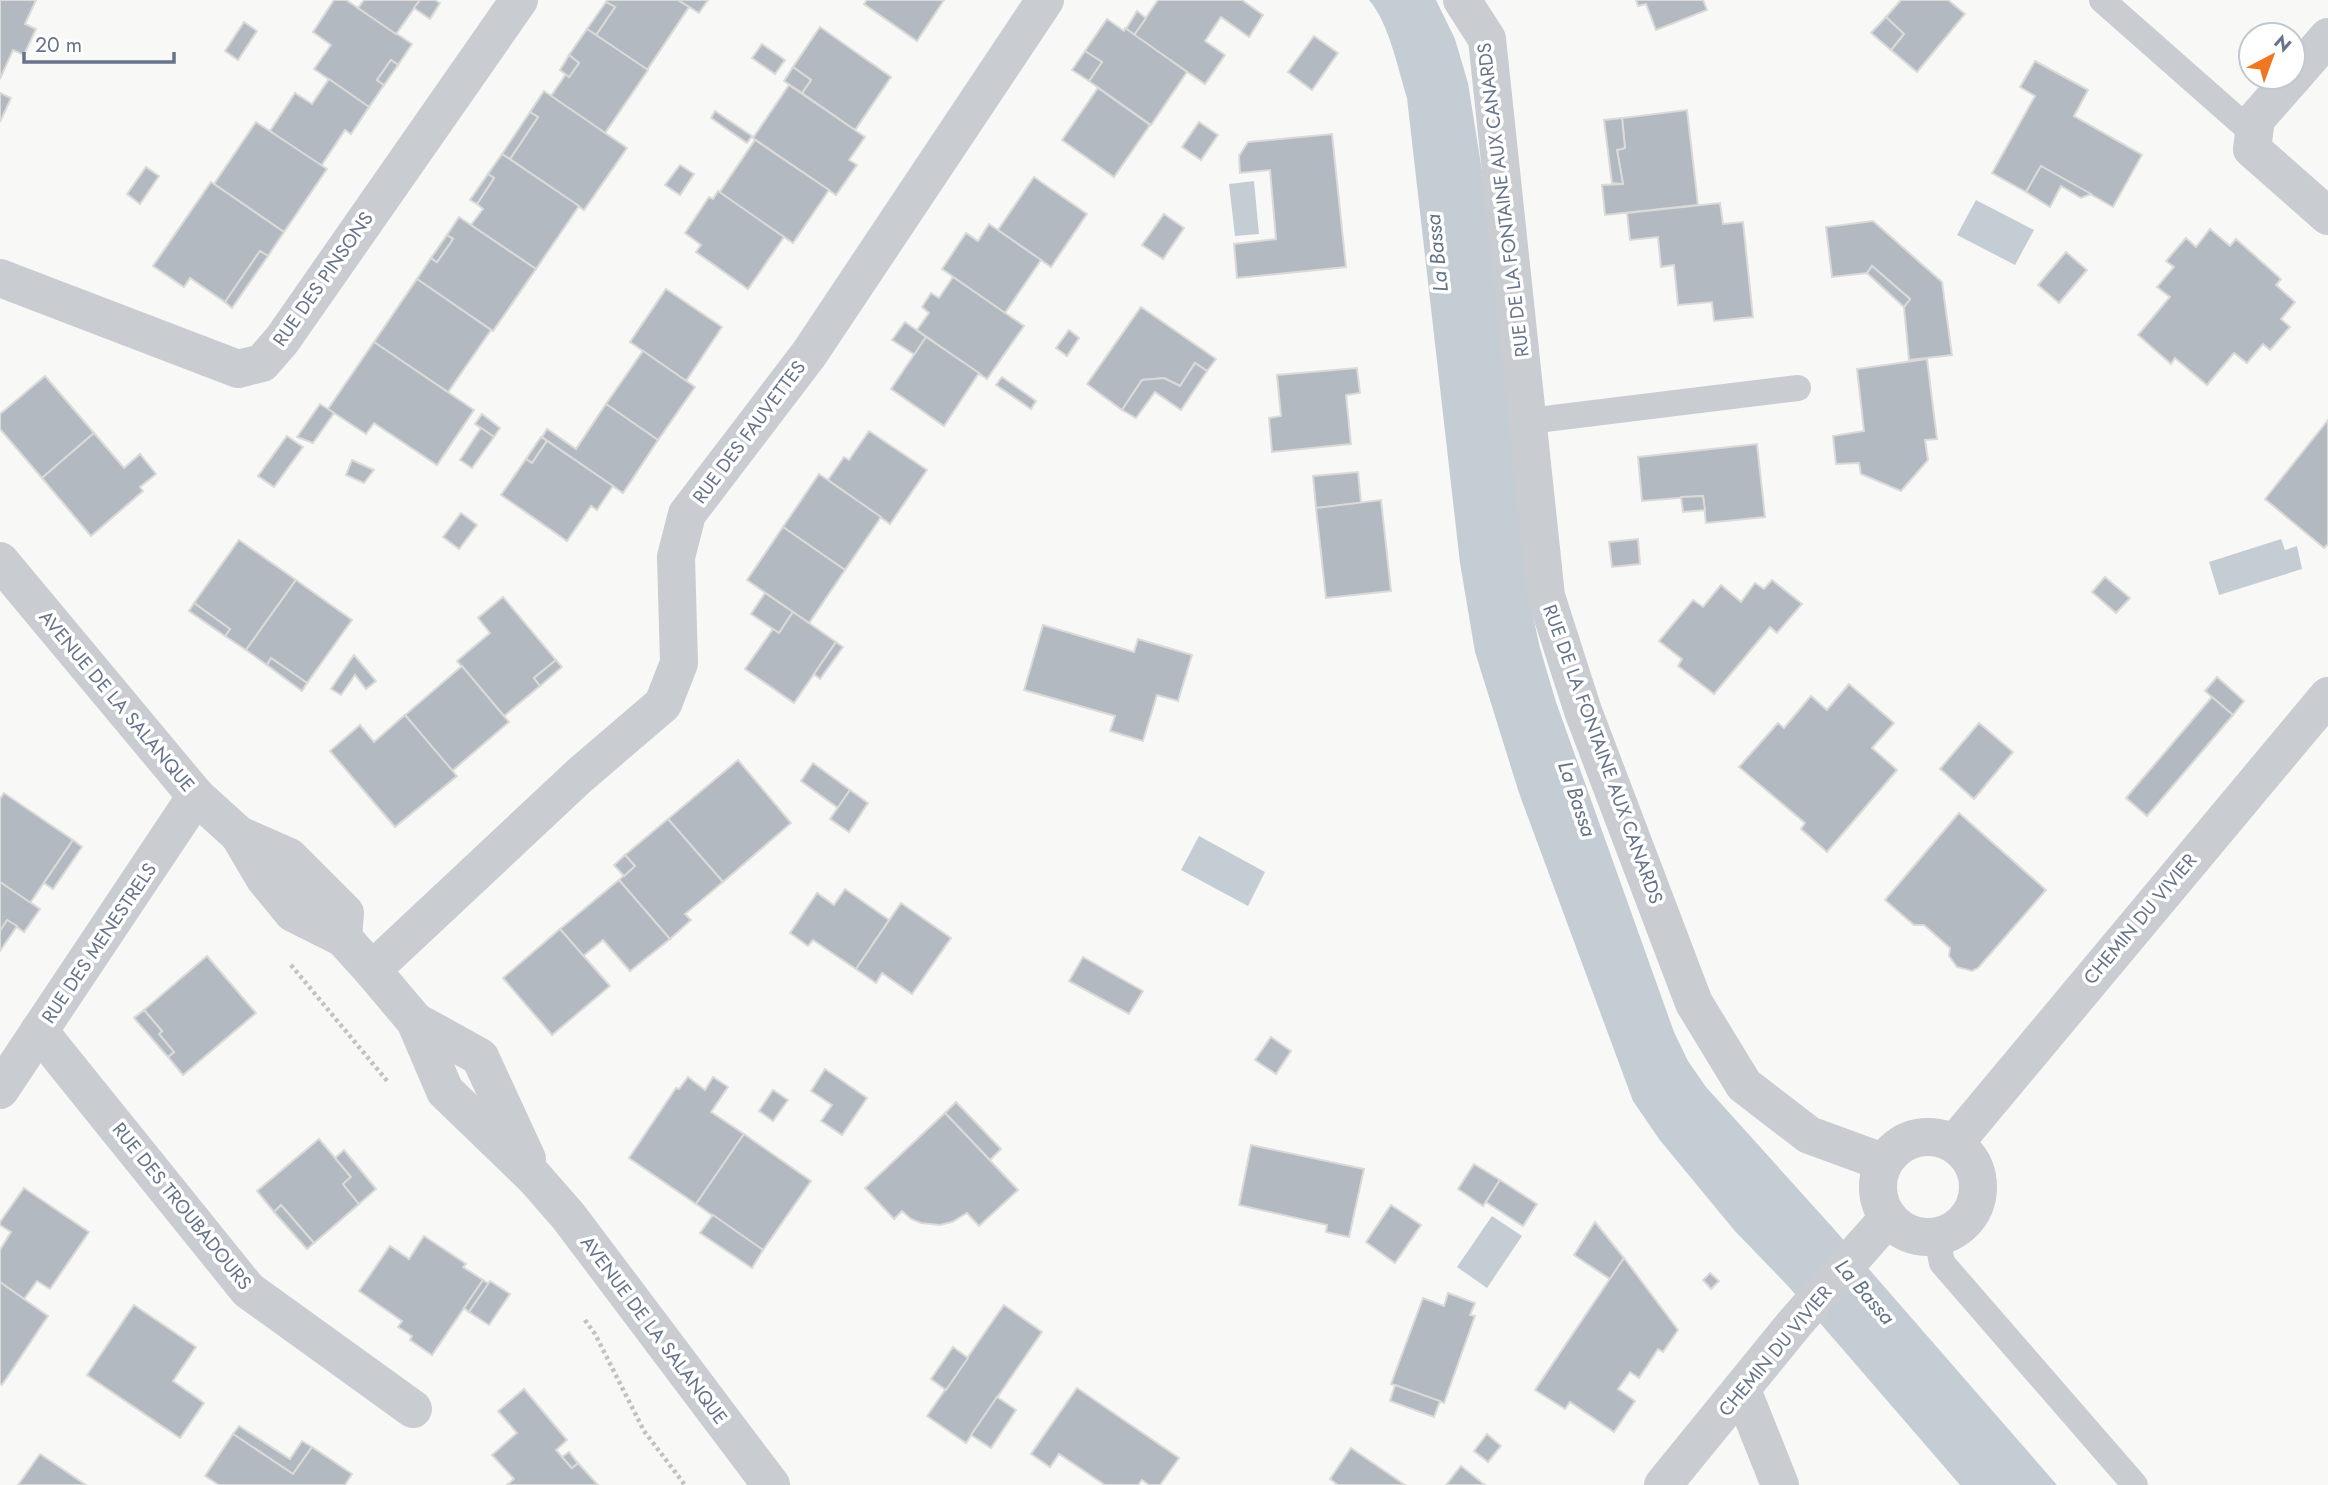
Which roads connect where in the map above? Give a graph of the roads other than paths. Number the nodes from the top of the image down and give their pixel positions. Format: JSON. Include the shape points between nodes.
{"nodes":[{"id":1,"x":519,"y":0,"type":"edge"},
{"id":2,"x":1045,"y":0,"type":"edge"},
{"id":3,"x":1462,"y":0,"type":"edge"},
{"id":4,"x":2102,"y":0,"type":"edge"},
{"id":5,"x":2328,"y":37,"type":"edge"},
{"id":6,"x":2307,"y":61,"type":"edge"},
{"id":7,"x":2282,"y":91,"type":"edge"},
{"id":8,"x":2255,"y":126,"type":"junction"},
{"id":9,"x":2328,"y":216,"type":"edge"},
{"id":10,"x":0,"y":278,"type":"edge"},
{"id":11,"x":1798,"y":388,"type":"dead end"},
{"id":12,"x":1528,"y":421,"type":"junction"},
{"id":13,"x":0,"y":561,"type":"edge"},
{"id":14,"x":2328,"y":696,"type":"edge"},
{"id":15,"x":196,"y":796,"type":"junction"},
{"id":16,"x":372,"y":970,"type":"junction"},
{"id":17,"x":39,"y":1031,"type":"junction"},
{"id":18,"x":0,"y":1090,"type":"edge"},
{"id":19,"x":1954,"y":1144,"type":"junction"},
{"id":20,"x":1884,"y":1162,"type":"junction"},
{"id":21,"x":1888,"y":1218,"type":"junction"},
{"id":22,"x":1937,"y":1237,"type":"junction"},
{"id":23,"x":1742,"y":1391,"type":"junction"},
{"id":24,"x":413,"y":1409,"type":"dead end"},
{"id":25,"x":771,"y":1485,"type":"edge"},
{"id":26,"x":1663,"y":1485,"type":"edge"},
{"id":27,"x":1780,"y":1485,"type":"edge"},
{"id":28,"x":2135,"y":1485,"type":"edge"}],
"edges":[{"from":1,"to":10,"type":"street","name":"RUE DES PINSONS","via":[[262,363],[237,369]]},
{"from":2,"to":16,"type":"street","name":"RUE DES FAUVETTES","via":[[809,354],[687,514],[676,557],[679,663],[663,704],[579,776]]},
{"from":3,"to":12,"type":"street","name":"RUE DE LA FONTAINE AUX CANARDS","via":[[1487,39]]},
{"from":4,"to":8,"type":"lane"},
{"from":5,"to":6,"type":"street"},
{"from":7,"to":8,"type":"street"},
{"from":8,"to":9,"type":"street","via":[[2252,149]]},
{"from":11,"to":12,"type":"lane"},
{"from":12,"to":20,"type":"street","name":"RUE DE LA FONTAINE AUX CANARDS","via":[[1546,596],[1583,711],[1693,1003],[1744,1085],[1809,1135]]},
{"from":13,"to":15,"type":"street","name":"AVENUE DE LA SALANQUE"},
{"from":14,"to":19,"type":"street","name":"CHEMIN DU VIVIER"},
{"from":15,"to":16,"type":"street","name":"AVENUE DE LA SALANQUE","via":[[239,835],[289,857],[345,913],[343,938]]},
{"from":15,"to":17,"type":"street","name":"RUE DES MENESTRELS"},
{"from":16,"to":25,"type":"street","name":"AVENUE DE LA SALANQUE","via":[[415,1021],[480,1057],[535,1178]]},
{"from":17,"to":18,"type":"street","name":"RUE DES MENESTRELS"},
{"from":17,"to":24,"type":"street","name":"RUE DES TROUBADOURS","via":[[248,1290]]},
{"from":19,"to":20,"type":"street","via":[[1939,1138],[1907,1141]]},
{"from":19,"to":22,"type":"street","via":[[1973,1165],[1978,1195],[1964,1222]]},
{"from":20,"to":21,"type":"street","via":[[1878,1191]]},
{"from":21,"to":22,"type":"street","via":[[1914,1235]]},
{"from":21,"to":23,"type":"street","name":"CHEMIN DU VIVIER"},
{"from":22,"to":28,"type":"lane","via":[[1942,1263]]},
{"from":23,"to":26,"type":"street","name":"CHEMIN DU VIVIER"},
{"from":23,"to":27,"type":"street"}]}
